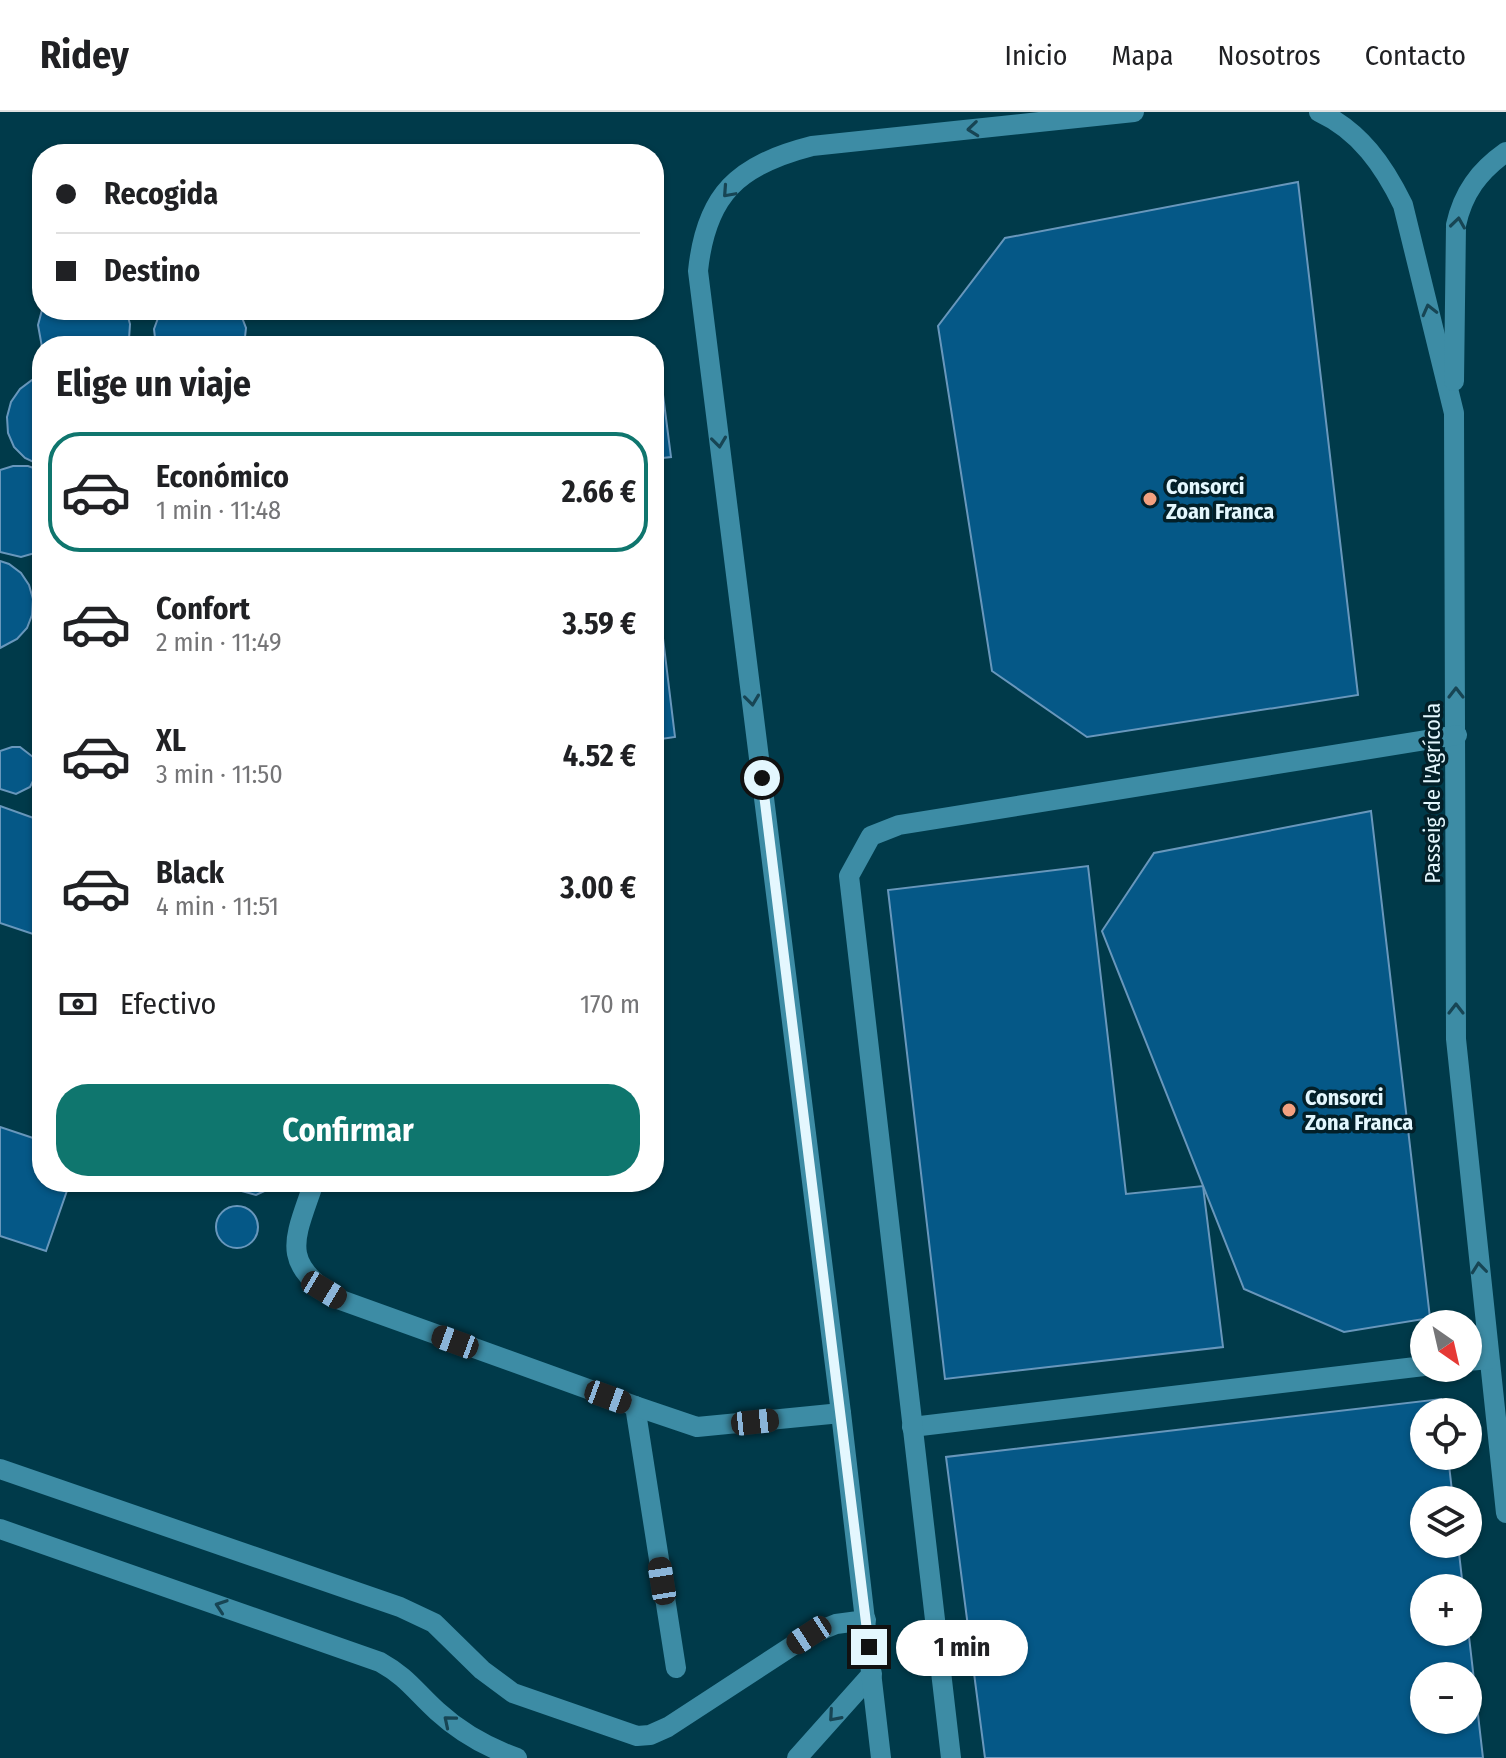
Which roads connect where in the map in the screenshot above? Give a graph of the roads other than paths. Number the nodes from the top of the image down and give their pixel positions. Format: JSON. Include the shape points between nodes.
{"nodes":[{"id":1,"x":1134,"y":112,"type":"edge"},
{"id":2,"x":1319,"y":112,"type":"edge"},
{"id":3,"x":1506,"y":152,"type":"edge"},
{"id":4,"x":1454,"y":413,"type":"junction"},
{"id":5,"x":1457,"y":735,"type":"junction"},
{"id":6,"x":311,"y":1192,"type":"edge"},
{"id":7,"x":1475,"y":1310,"type":"edge"},
{"id":8,"x":1410,"y":1368,"type":"edge"},
{"id":9,"x":1482,"y":1382,"type":"edge"},
{"id":10,"x":635,"y":1406,"type":"junction"},
{"id":11,"x":841,"y":1413,"type":"junction"},
{"id":12,"x":912,"y":1427,"type":"junction"},
{"id":13,"x":0,"y":1469,"type":"edge"},
{"id":14,"x":1506,"y":1513,"type":"edge"},
{"id":15,"x":0,"y":1529,"type":"edge"},
{"id":16,"x":866,"y":1620,"type":"junction"},
{"id":17,"x":676,"y":1668,"type":"dead end"},
{"id":18,"x":872,"y":1674,"type":"junction"},
{"id":19,"x":517,"y":1758,"type":"edge"},
{"id":20,"x":797,"y":1758,"type":"edge"},
{"id":21,"x":881,"y":1758,"type":"edge"},
{"id":22,"x":951,"y":1758,"type":"edge"}],
"edges":[{"from":1,"to":11,"type":"lane","one_way":true,"via":[[812,146],[782,154],[728,188],[709,216],[700,245],[698,271]]},
{"from":4,"to":2,"type":"lane","name":"Passeig de l'Agrícola","one_way":true,"via":[[1403,205],[1373,154]]},
{"from":4,"to":3,"type":"lane","one_way":true,"via":[[1456,225],[1472,184]]},
{"from":5,"to":4,"type":"lane","name":"Passeig de l'Agrícola","one_way":true},
{"from":7,"to":5,"type":"lane","name":"Passeig de l'Agrícola","one_way":true,"via":[[1456,1039]]},
{"from":5,"to":12,"type":"lane","via":[[899,825],[871,836],[849,876]]},
{"from":6,"to":10,"type":"lane","via":[[295,1242],[297,1257],[304,1272],[324,1290]]},
{"from":8,"to":12,"type":"lane"},
{"from":9,"to":14,"type":"lane","name":"Passeig de l'Agrícola"},
{"from":10,"to":11,"type":"lane","via":[[697,1427]]},
{"from":10,"to":17,"type":"lane"},
{"from":11,"to":16,"type":"lane"},
{"from":12,"to":22,"type":"lane"},
{"from":13,"to":16,"type":"lane","via":[[400,1607],[434,1623],[513,1693],[637,1736],[668,1727],[822,1627]]},
{"from":19,"to":15,"type":"lane","one_way":true,"via":[[455,1727],[415,1686],[380,1662]]},
{"from":16,"to":18,"type":"lane"},
{"from":18,"to":20,"type":"lane","one_way":true},
{"from":18,"to":21,"type":"lane"}]}
